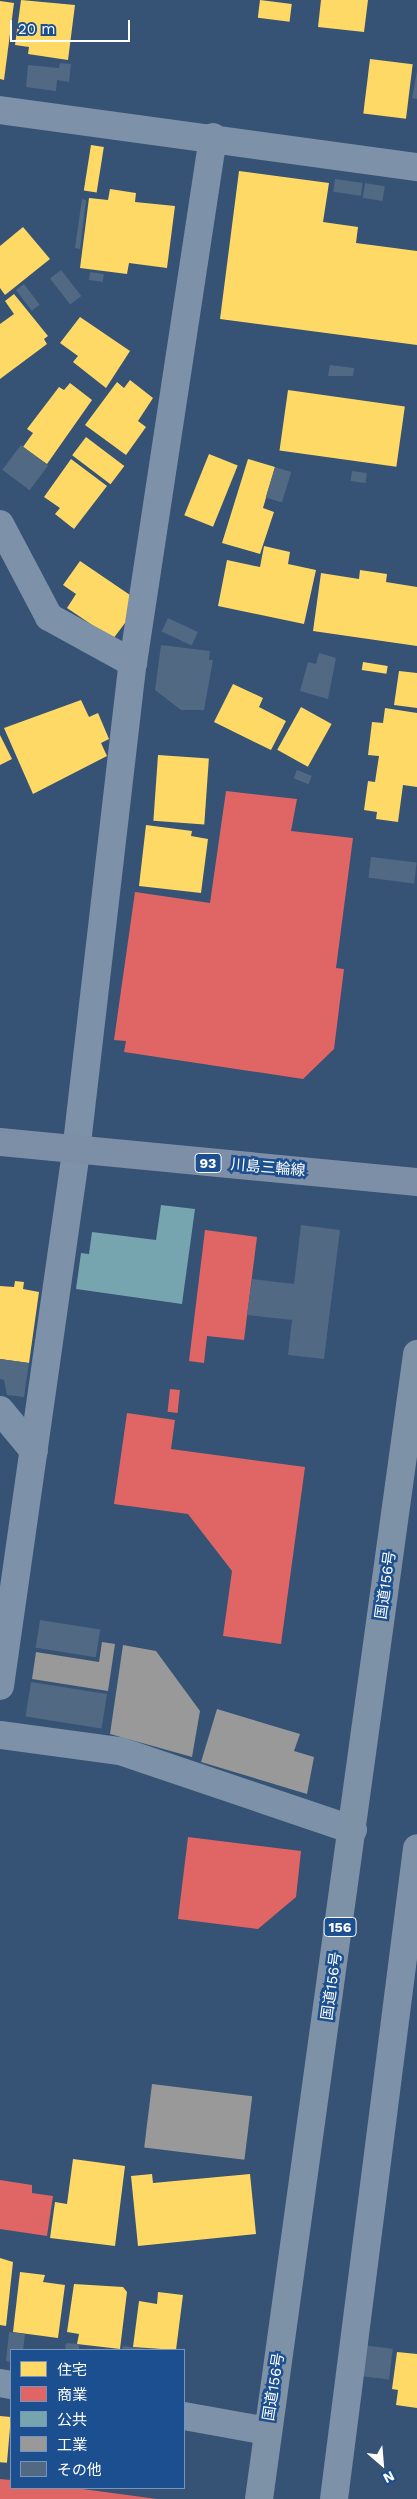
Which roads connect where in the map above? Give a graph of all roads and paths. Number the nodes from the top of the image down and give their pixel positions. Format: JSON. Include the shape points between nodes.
{"nodes":[{"id":1,"x":0,"y":110,"type":"edge"},
{"id":2,"x":214,"y":137,"type":"junction"},
{"id":3,"x":417,"y":167,"type":"edge"},
{"id":4,"x":0,"y":524,"type":"edge"},
{"id":5,"x":133,"y":663,"type":"junction"},
{"id":6,"x":0,"y":1142,"type":"edge"},
{"id":7,"x":76,"y":1152,"type":"junction"},
{"id":8,"x":417,"y":1182,"type":"edge"},
{"id":9,"x":417,"y":1354,"type":"edge"},
{"id":10,"x":0,"y":1410,"type":"edge"},
{"id":11,"x":34,"y":1451,"type":"junction"},
{"id":12,"x":0,"y":1686,"type":"edge"},
{"id":13,"x":0,"y":1735,"type":"edge"},
{"id":14,"x":353,"y":1830,"type":"junction"},
{"id":15,"x":417,"y":1848,"type":"edge"},
{"id":16,"x":185,"y":2416,"type":"edge"},
{"id":17,"x":267,"y":2431,"type":"junction"},
{"id":18,"x":259,"y":2499,"type":"edge"},
{"id":19,"x":334,"y":2499,"type":"edge"}],
"edges":[{"from":1,"to":2,"type":"street"},
{"from":2,"to":3,"type":"street"},
{"from":2,"to":5,"type":"street"},
{"from":4,"to":5,"type":"street","via":[[49,617]]},
{"from":5,"to":7,"type":"street"},
{"from":6,"to":7,"type":"main road","name":"川島三輪線","number":"93"},
{"from":7,"to":8,"type":"main road","name":"川島三輪線","number":"93"},
{"from":7,"to":11,"type":"street"},
{"from":9,"to":14,"type":"highway","name":"国道156号","number":"156"},
{"from":10,"to":11,"type":"street"},
{"from":11,"to":12,"type":"street"},
{"from":13,"to":14,"type":"street","via":[[120,1751]]},
{"from":14,"to":17,"type":"highway","name":"国道156号","number":"156"},
{"from":15,"to":19,"type":"street"},
{"from":16,"to":17,"type":"street"},
{"from":17,"to":18,"type":"highway","name":"国道156号","number":"156"}]}
